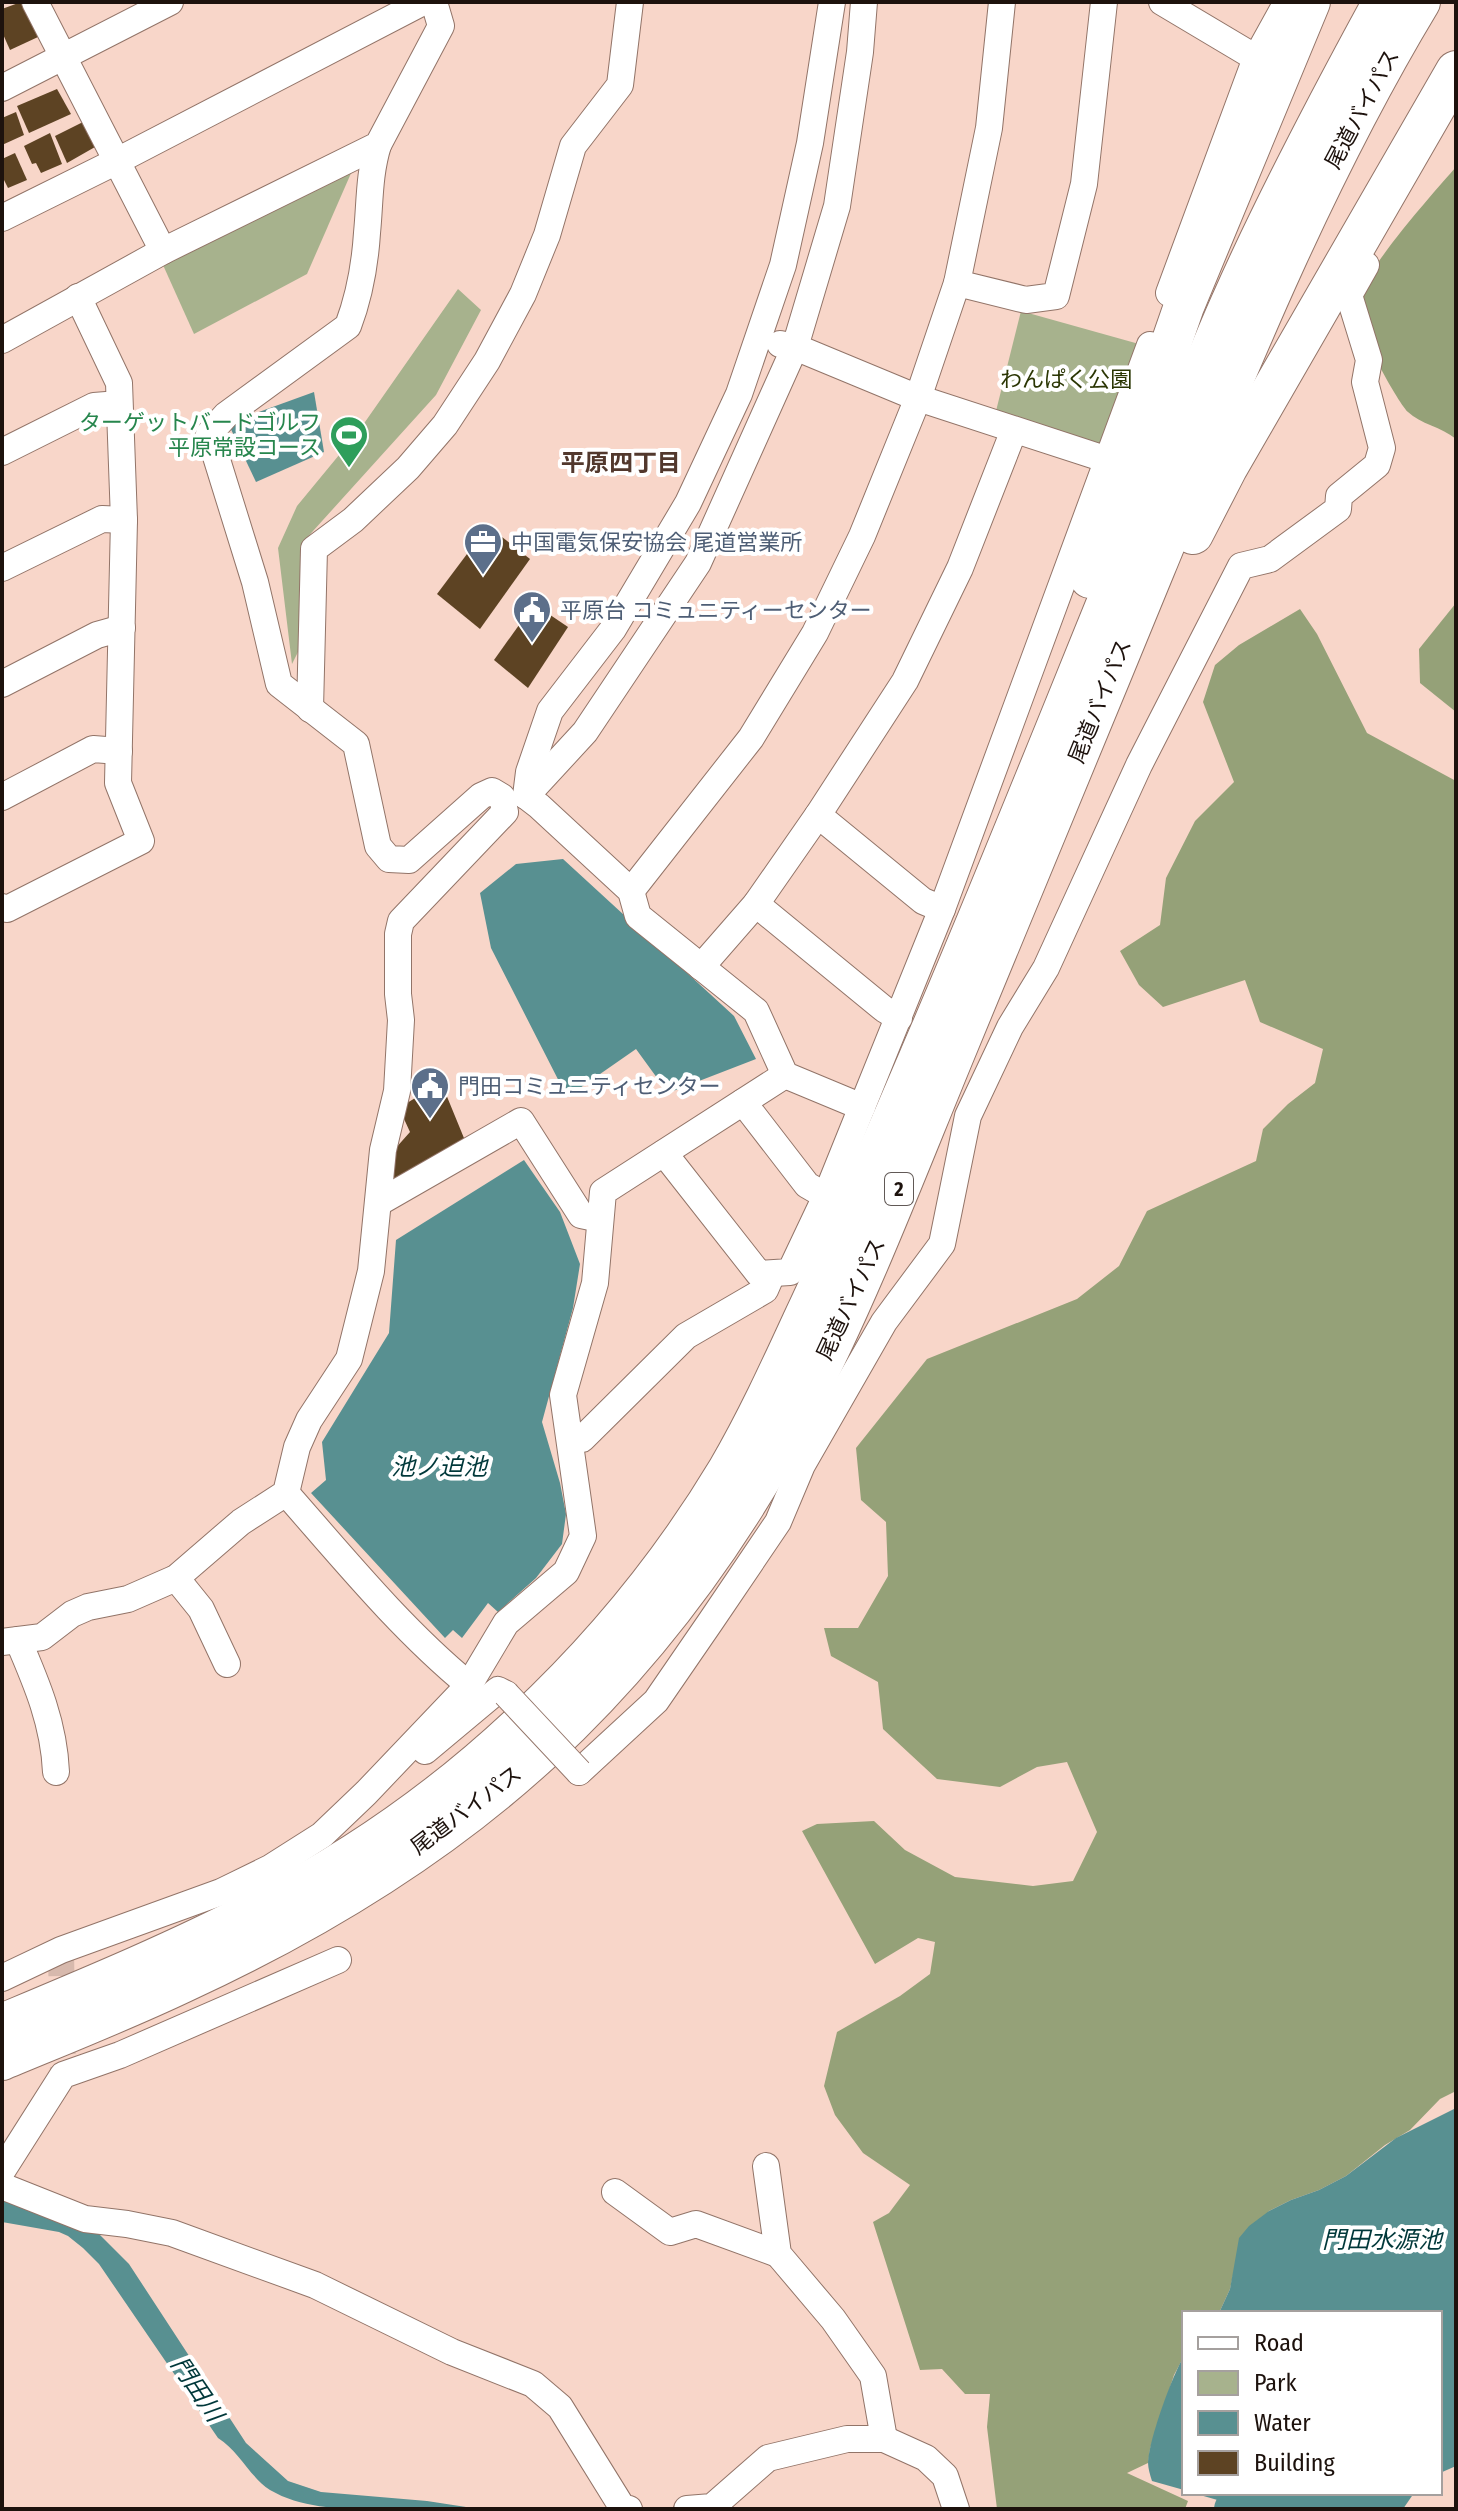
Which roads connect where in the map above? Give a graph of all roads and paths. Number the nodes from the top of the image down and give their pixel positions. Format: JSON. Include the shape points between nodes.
{"nodes":[{"id":1,"x":35,"y":2,"type":"edge"},
{"id":2,"x":170,"y":2,"type":"edge"},
{"id":3,"x":423,"y":2,"type":"edge"},
{"id":4,"x":434,"y":2,"type":"edge"},
{"id":5,"x":630,"y":2,"type":"edge"},
{"id":6,"x":832,"y":2,"type":"edge"},
{"id":7,"x":864,"y":2,"type":"edge"},
{"id":8,"x":1002,"y":2,"type":"edge"},
{"id":9,"x":1104,"y":2,"type":"edge"},
{"id":10,"x":1162,"y":2,"type":"edge"},
{"id":11,"x":1287,"y":2,"type":"edge"},
{"id":12,"x":1310,"y":2,"type":"edge"},
{"id":13,"x":1383,"y":2,"type":"edge"},
{"id":14,"x":1420,"y":2,"type":"edge"},
{"id":15,"x":63,"y":57,"type":"junction"},
{"id":16,"x":1256,"y":58,"type":"junction"},
{"id":17,"x":1456,"y":71,"type":"edge"},
{"id":18,"x":2,"y":88,"type":"edge"},
{"id":19,"x":1456,"y":107,"type":"edge"},
{"id":20,"x":378,"y":145,"type":"junction"},
{"id":21,"x":117,"y":161,"type":"junction"},
{"id":22,"x":2,"y":218,"type":"edge"},
{"id":23,"x":163,"y":251,"type":"junction"},
{"id":24,"x":957,"y":283,"type":"junction"},
{"id":25,"x":78,"y":297,"type":"junction"},
{"id":26,"x":2,"y":340,"type":"edge"},
{"id":27,"x":759,"y":340,"type":"junction"},
{"id":28,"x":795,"y":347,"type":"junction"},
{"id":29,"x":918,"y":398,"type":"junction"},
{"id":30,"x":119,"y":404,"type":"junction"},
{"id":31,"x":1014,"y":430,"type":"junction"},
{"id":32,"x":2,"y":452,"type":"edge"},
{"id":33,"x":1108,"y":460,"type":"junction"},
{"id":34,"x":124,"y":520,"type":"junction"},
{"id":35,"x":2,"y":568,"type":"edge"},
{"id":36,"x":122,"y":628,"type":"junction"},
{"id":37,"x":2,"y":684,"type":"edge"},
{"id":38,"x":310,"y":709,"type":"junction"},
{"id":39,"x":550,"y":711,"type":"junction"},
{"id":40,"x":585,"y":732,"type":"junction"},
{"id":41,"x":119,"y":751,"type":"junction"},
{"id":42,"x":1076,"y":757,"type":"junction"},
{"id":43,"x":526,"y":796,"type":"junction"},
{"id":44,"x":2,"y":797,"type":"edge"},
{"id":45,"x":818,"y":815,"type":"junction"},
{"id":46,"x":631,"y":891,"type":"junction"},
{"id":47,"x":756,"y":904,"type":"junction"},
{"id":48,"x":2,"y":907,"type":"edge"},
{"id":49,"x":942,"y":909,"type":"junction"},
{"id":50,"x":701,"y":967,"type":"junction"},
{"id":51,"x":951,"y":983,"type":"junction"},
{"id":52,"x":899,"y":1018,"type":"junction"},
{"id":53,"x":785,"y":1075,"type":"junction"},
{"id":54,"x":743,"y":1102,"type":"junction"},
{"id":55,"x":862,"y":1107,"type":"junction"},
{"id":56,"x":664,"y":1153,"type":"junction"},
{"id":57,"x":826,"y":1196,"type":"junction"},
{"id":58,"x":378,"y":1203,"type":"junction"},
{"id":59,"x":600,"y":1219,"type":"junction"},
{"id":60,"x":772,"y":1274,"type":"junction"},
{"id":61,"x":570,"y":1441,"type":"junction"},
{"id":62,"x":286,"y":1493,"type":"junction"},
{"id":63,"x":176,"y":1578,"type":"junction"},
{"id":64,"x":10,"y":1641,"type":"edge"},
{"id":65,"x":227,"y":1664,"type":"dead end"},
{"id":66,"x":469,"y":1685,"type":"junction"},
{"id":67,"x":56,"y":1772,"type":"dead end"},
{"id":68,"x":366,"y":1793,"type":"junction"},
{"id":69,"x":338,"y":1960,"type":"dead end"},
{"id":70,"x":2,"y":1978,"type":"edge"},
{"id":71,"x":2,"y":2024,"type":"edge"},
{"id":72,"x":2,"y":2060,"type":"edge"},
{"id":73,"x":766,"y":2166,"type":"dead end"},
{"id":74,"x":2,"y":2171,"type":"edge"},
{"id":75,"x":2,"y":2186,"type":"edge"},
{"id":76,"x":615,"y":2192,"type":"dead end"},
{"id":77,"x":778,"y":2254,"type":"junction"},
{"id":78,"x":884,"y":2439,"type":"junction"},
{"id":79,"x":629,"y":2509,"type":"edge"},
{"id":80,"x":687,"y":2509,"type":"edge"},
{"id":81,"x":956,"y":2509,"type":"edge"}],
"edges":[{"from":1,"to":15,"type":"street"},
{"from":2,"to":15,"type":"street"},
{"from":3,"to":21,"type":"street"},
{"from":4,"to":20,"type":"street","via":[[441,26]]},
{"from":5,"to":38,"type":"street","via":[[620,85],[573,146],[547,235],[487,361],[445,425],[408,468],[314,549]]},
{"from":6,"to":27,"type":"street","via":[[810,143],[783,265]]},
{"from":7,"to":28,"type":"street","via":[[837,206]]},
{"from":8,"to":24,"type":"street","via":[[989,128]]},
{"from":9,"to":24,"type":"street","via":[[1084,184],[1056,296],[1026,300]]},
{"from":10,"to":16,"type":"street"},
{"from":11,"to":16,"type":"street"},
{"from":12,"to":51,"type":"highway","via":[[1184,306]]},
{"from":13,"to":51,"type":"highway","name":"尾道バイパス","number":"2","via":[[1233,296]]},
{"from":14,"to":42,"type":"highway","name":"尾道バイパス","number":"2","via":[[1289,251]]},
{"from":15,"to":18,"type":"street"},
{"from":15,"to":21,"type":"street"},
{"from":16,"to":33,"type":"street"},
{"from":17,"to":42,"type":"highway","via":[[1227,468]]},
{"from":19,"to":68,"type":"street","bridge":true,"via":[[1349,295],[1369,360],[1365,382],[1382,448],[1377,465],[1339,496],[1338,509],[1270,559],[1241,566],[1139,765],[1046,968],[1010,1027],[968,1116],[942,1244],[884,1322],[802,1465],[778,1522],[656,1701],[579,1772],[498,1690],[376,1794]]},
{"from":20,"to":23,"type":"street"},
{"from":20,"to":38,"type":"street","via":[[370,168],[356,306],[348,326],[226,415],[209,434],[255,582],[279,684]]},
{"from":21,"to":22,"type":"street"},
{"from":21,"to":23,"type":"street"},
{"from":23,"to":25,"type":"street"},
{"from":24,"to":29,"type":"street"},
{"from":25,"to":26,"type":"street"},
{"from":25,"to":30,"type":"street","via":[[119,383]]},
{"from":27,"to":28,"type":"street"},
{"from":27,"to":39,"type":"street","via":[[688,503],[613,629]]},
{"from":28,"to":29,"type":"street"},
{"from":28,"to":40,"type":"street","via":[[698,563]]},
{"from":29,"to":31,"type":"street"},
{"from":29,"to":46,"type":"street","via":[[862,536],[815,633],[751,738]]},
{"from":30,"to":32,"type":"street","via":[[94,406]]},
{"from":30,"to":34,"type":"street"},
{"from":31,"to":33,"type":"street"},
{"from":31,"to":45,"type":"street","via":[[960,568],[905,681]]},
{"from":33,"to":49,"type":"street"},
{"from":34,"to":35,"type":"street","via":[[102,519]]},
{"from":34,"to":36,"type":"street"},
{"from":36,"to":37,"type":"street","via":[[97,635]]},
{"from":36,"to":41,"type":"street"},
{"from":38,"to":58,"type":"street","via":[[356,744],[378,846],[389,859],[409,860],[492,791],[502,797],[505,812],[401,921],[397,1091]]},
{"from":39,"to":40,"type":"street"},
{"from":39,"to":43,"type":"street"},
{"from":40,"to":43,"type":"street"},
{"from":41,"to":44,"type":"street","via":[[93,749]]},
{"from":41,"to":48,"type":"street","via":[[118,783],[141,841]]},
{"from":42,"to":72,"type":"highway","name":"尾道バイパス","number":"2","via":[[876,1246],[801,1406],[757,1485],[657,1631],[542,1751],[485,1800],[389,1867],[277,1936],[209,1970]]},
{"from":43,"to":46,"type":"street"},
{"from":45,"to":47,"type":"street"},
{"from":45,"to":49,"type":"street","via":[[923,901]]},
{"from":46,"to":50,"type":"street","via":[[638,916]]},
{"from":47,"to":50,"type":"street"},
{"from":47,"to":52,"type":"street"},
{"from":49,"to":52,"type":"street"},
{"from":50,"to":53,"type":"street","via":[[756,1011]]},
{"from":51,"to":71,"type":"highway","name":"尾道バイパス","number":"2","via":[[770,1391],[681,1543],[591,1654],[465,1774],[341,1862],[182,1946]]},
{"from":52,"to":55,"type":"street"},
{"from":53,"to":54,"type":"street"},
{"from":53,"to":55,"type":"street"},
{"from":54,"to":56,"type":"street"},
{"from":54,"to":57,"type":"street","via":[[807,1185]]},
{"from":55,"to":57,"type":"street"},
{"from":56,"to":59,"type":"street","via":[[603,1192]]},
{"from":56,"to":60,"type":"street","via":[[759,1274]]},
{"from":57,"to":60,"type":"street","via":[[790,1272]]},
{"from":58,"to":59,"type":"street","via":[[521,1121],[581,1215]]},
{"from":58,"to":62,"type":"street","via":[[371,1271],[349,1359],[309,1420]]},
{"from":59,"to":61,"type":"street","via":[[595,1283],[563,1395]]},
{"from":60,"to":61,"type":"street","via":[[765,1290],[686,1336],[582,1439]]},
{"from":61,"to":66,"type":"street","via":[[583,1536],[566,1572],[506,1623]]},
{"from":62,"to":63,"type":"street","via":[[241,1522]]},
{"from":62,"to":66,"type":"street","via":[[443,1664]]},
{"from":63,"to":64,"type":"street","via":[[128,1599],[72,1614],[42,1637]]},
{"from":63,"to":65,"type":"street","via":[[201,1609]]},
{"from":64,"to":67,"type":"street","via":[[44,1700]]},
{"from":66,"to":68,"type":"street"},
{"from":68,"to":70,"type":"street","via":[[322,1835],[270,1868]]},
{"from":69,"to":74,"type":"street","via":[[63,2075]]},
{"from":73,"to":77,"type":"street"},
{"from":75,"to":79,"type":"street","via":[[85,2219],[172,2233],[315,2285],[452,2352],[533,2384],[560,2407],[622,2507]]},
{"from":76,"to":77,"type":"street","via":[[670,2232],[696,2224]]},
{"from":77,"to":78,"type":"street","via":[[873,2376]]},
{"from":78,"to":80,"type":"street","via":[[847,2439],[768,2458],[712,2507]]},
{"from":78,"to":81,"type":"street","via":[[926,2458],[945,2476]]}]}
